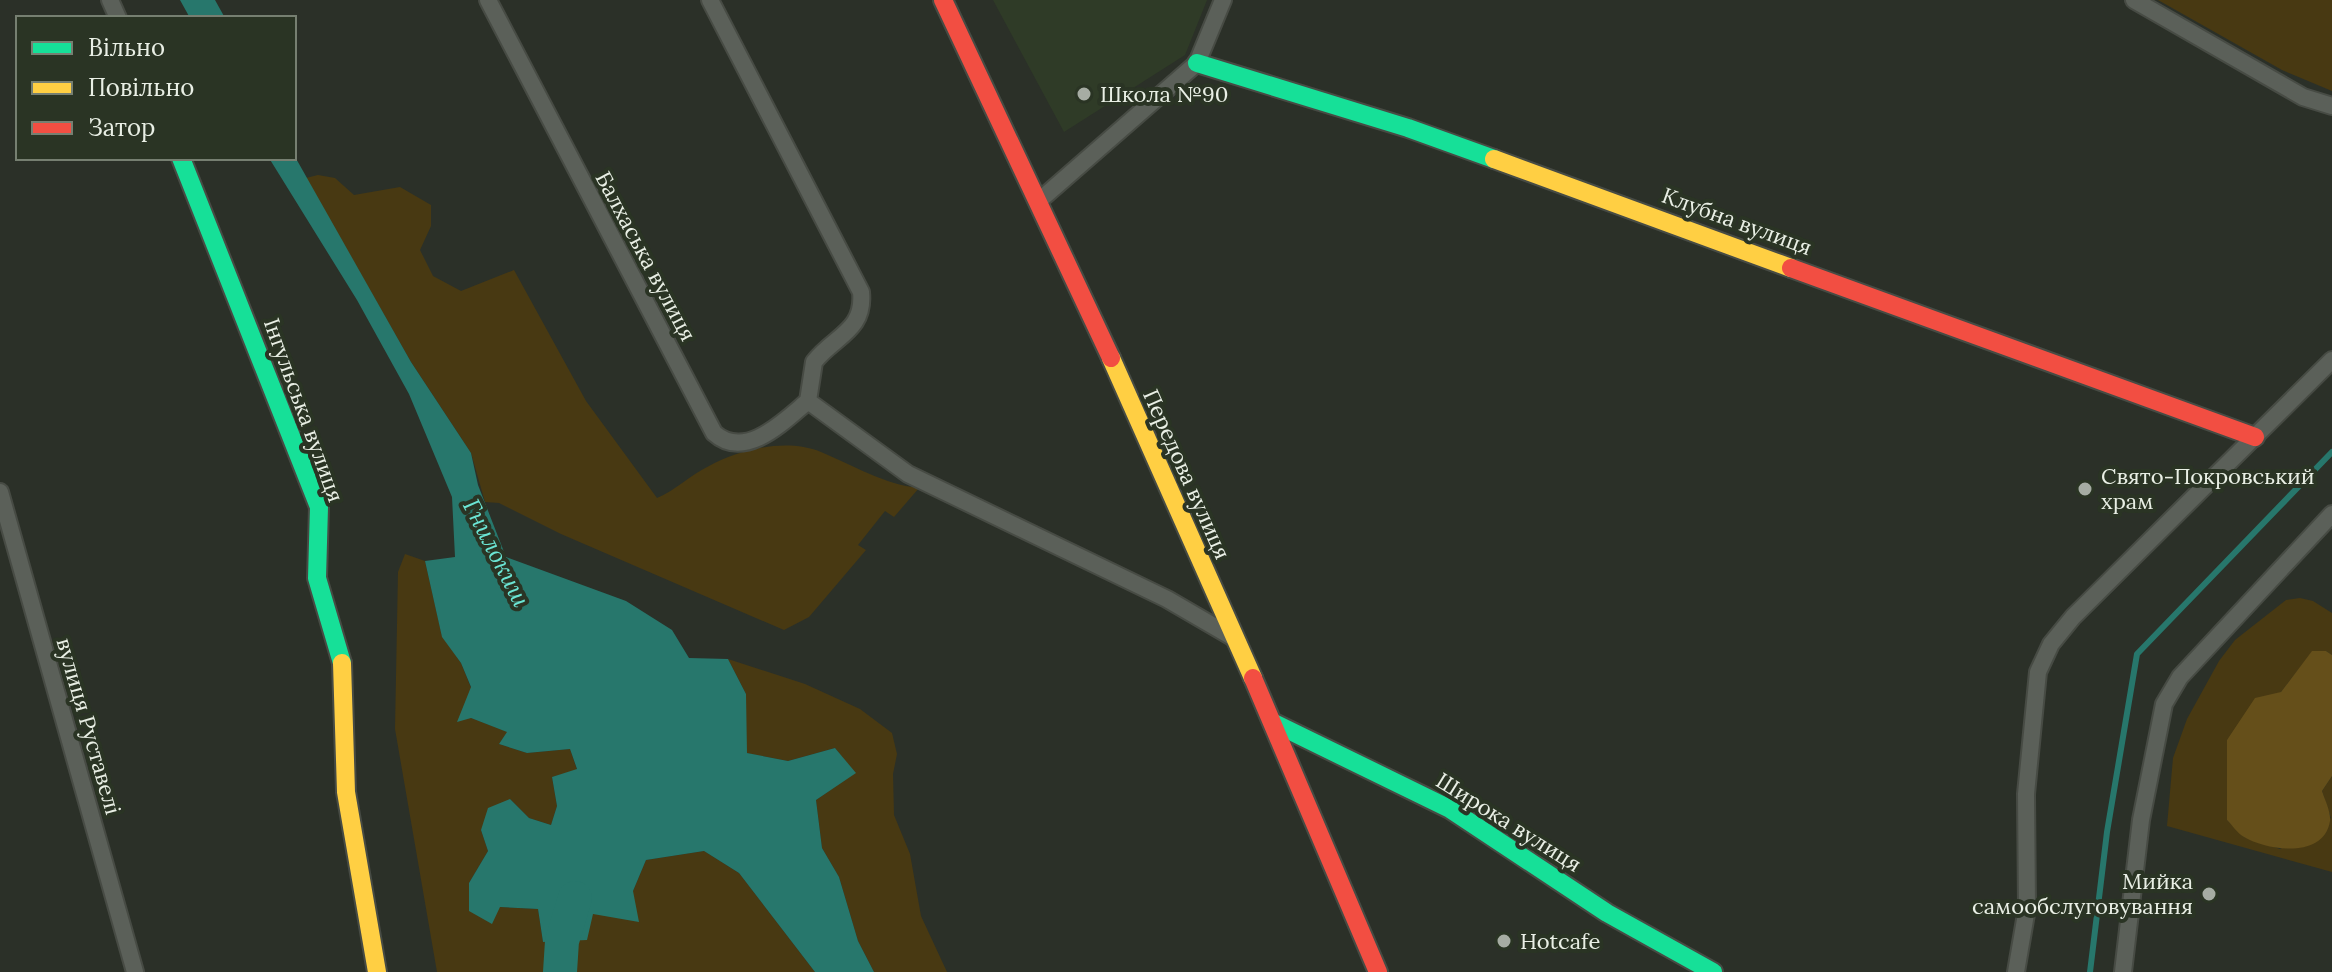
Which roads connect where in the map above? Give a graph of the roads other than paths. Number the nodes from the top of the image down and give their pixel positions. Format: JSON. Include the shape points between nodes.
{"nodes":[{"id":1,"x":488,"y":0,"type":"edge"},
{"id":2,"x":710,"y":0,"type":"edge"},
{"id":3,"x":943,"y":0,"type":"edge"},
{"id":4,"x":1223,"y":0,"type":"edge"},
{"id":5,"x":2134,"y":0,"type":"edge"},
{"id":6,"x":1197,"y":63,"type":"junction"},
{"id":7,"x":2332,"y":106,"type":"edge"},
{"id":8,"x":182,"y":160,"type":"edge"},
{"id":9,"x":1040,"y":200,"type":"junction"},
{"id":10,"x":2332,"y":360,"type":"edge"},
{"id":11,"x":808,"y":401,"type":"junction"},
{"id":12,"x":2255,"y":437,"type":"junction"},
{"id":13,"x":0,"y":492,"type":"edge"},
{"id":14,"x":2332,"y":514,"type":"edge"},
{"id":15,"x":1234,"y":638,"type":"junction"},
{"id":16,"x":1274,"y":723,"type":"junction"},
{"id":17,"x":135,"y":972,"type":"edge"},
{"id":18,"x":377,"y":972,"type":"edge"},
{"id":19,"x":1378,"y":972,"type":"edge"},
{"id":20,"x":1713,"y":972,"type":"edge"},
{"id":21,"x":2016,"y":972,"type":"edge"},
{"id":22,"x":2123,"y":972,"type":"edge"}],
"edges":[{"from":1,"to":11,"type":"street","name":"Балхаська вулиця","via":[[714,433],[741,446],[777,427]]},
{"from":2,"to":11,"type":"street","via":[[861,292],[855,325],[814,362]]},
{"from":3,"to":9,"type":"street","name":"Передова вулиця"},
{"from":4,"to":6,"type":"street"},
{"from":5,"to":7,"type":"street","via":[[2303,97]]},
{"from":6,"to":9,"type":"street"},
{"from":6,"to":12,"type":"street","name":"Клубна вулиця","via":[[1422,133]]},
{"from":8,"to":18,"type":"street","name":"Інгульська вулиця","via":[[319,507],[317,578],[344,670],[346,792]]},
{"from":9,"to":15,"type":"street","name":"Передова вулиця"},
{"from":10,"to":12,"type":"street"},
{"from":11,"to":15,"type":"street","via":[[908,474],[1167,599]]},
{"from":12,"to":21,"type":"street","via":[[2073,617],[2051,644],[2038,672],[2026,794],[2027,908]]},
{"from":13,"to":17,"type":"street","name":"вулиця Руставелі"},
{"from":14,"to":22,"type":"street","via":[[2180,677],[2164,704],[2141,820]]},
{"from":15,"to":16,"type":"street","name":"Передова вулиця"},
{"from":16,"to":19,"type":"street","name":"Передова вулиця"},
{"from":16,"to":20,"type":"street","name":"Широка вулиця","via":[[1450,809],[1607,913]]}]}
